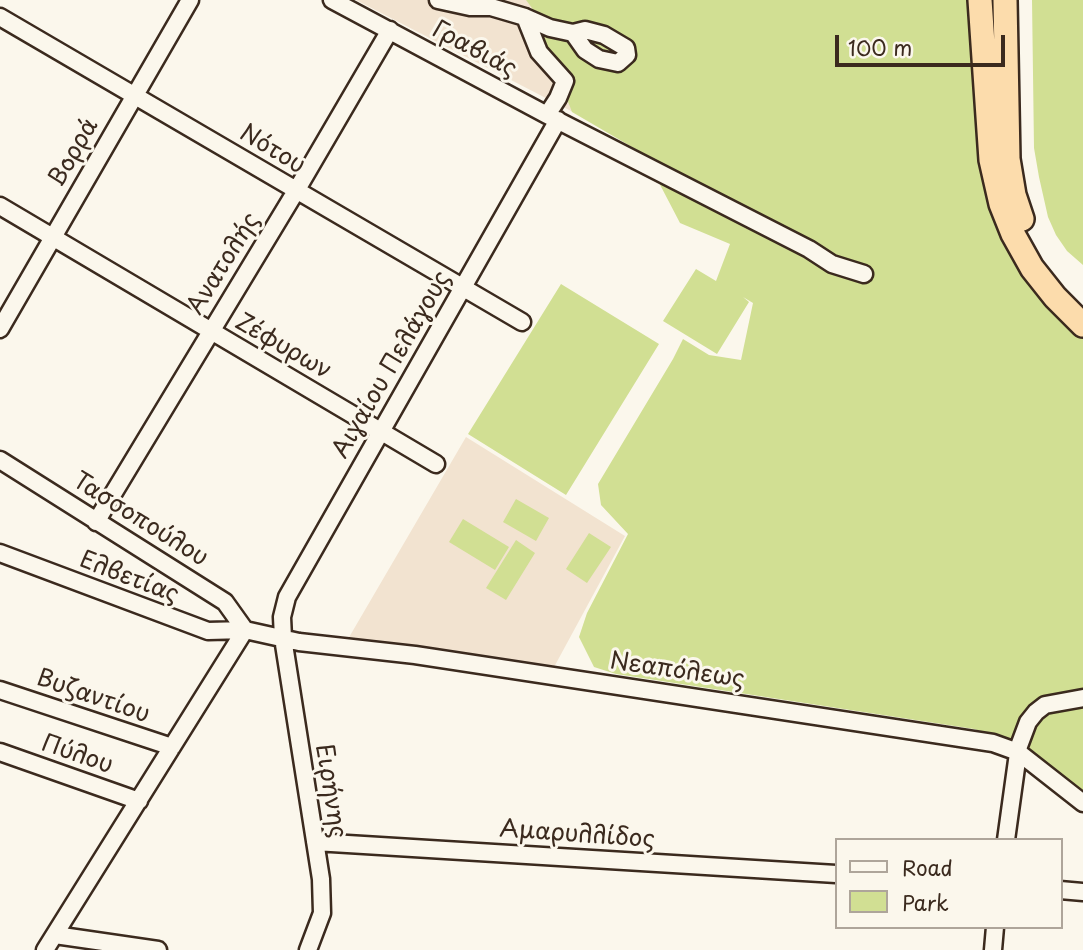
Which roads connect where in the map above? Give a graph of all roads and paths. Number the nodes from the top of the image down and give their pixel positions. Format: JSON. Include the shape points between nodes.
{"nodes":[{"id":1,"x":190,"y":0,"type":"edge"},
{"id":2,"x":332,"y":0,"type":"edge"},
{"id":3,"x":438,"y":0,"type":"edge"},
{"id":4,"x":980,"y":0,"type":"edge"},
{"id":5,"x":1005,"y":0,"type":"edge"},
{"id":6,"x":0,"y":17,"type":"edge"},
{"id":7,"x":524,"y":17,"type":"junction"},
{"id":8,"x":390,"y":30,"type":"junction"},
{"id":9,"x":573,"y":33,"type":"dead end"},
{"id":10,"x":134,"y":94,"type":"junction"},
{"id":11,"x":553,"y":118,"type":"junction"},
{"id":12,"x":296,"y":191,"type":"junction"},
{"id":13,"x":0,"y":206,"type":"edge"},
{"id":14,"x":52,"y":236,"type":"junction"},
{"id":15,"x":864,"y":274,"type":"dead end"},
{"id":16,"x":463,"y":288,"type":"junction"},
{"id":17,"x":1083,"y":303,"type":"edge"},
{"id":18,"x":522,"y":322,"type":"dead end"},
{"id":19,"x":1083,"y":325,"type":"edge"},
{"id":20,"x":0,"y":329,"type":"edge"},
{"id":21,"x":210,"y":331,"type":"junction"},
{"id":22,"x":382,"y":431,"type":"junction"},
{"id":23,"x":0,"y":460,"type":"edge"},
{"id":24,"x":436,"y":464,"type":"dead end"},
{"id":25,"x":96,"y":522,"type":"junction"},
{"id":26,"x":0,"y":553,"type":"edge"},
{"id":27,"x":245,"y":630,"type":"junction"},
{"id":28,"x":283,"y":638,"type":"junction"},
{"id":29,"x":0,"y":690,"type":"edge"},
{"id":30,"x":1083,"y":698,"type":"edge"},
{"id":31,"x":172,"y":747,"type":"junction"},
{"id":32,"x":0,"y":752,"type":"edge"},
{"id":33,"x":1018,"y":752,"type":"junction"},
{"id":34,"x":139,"y":801,"type":"junction"},
{"id":35,"x":1083,"y":803,"type":"edge"},
{"id":36,"x":1006,"y":838,"type":"edge"},
{"id":37,"x":315,"y":842,"type":"junction"},
{"id":38,"x":834,"y":874,"type":"edge"},
{"id":39,"x":1062,"y":890,"type":"edge"},
{"id":40,"x":1083,"y":892,"type":"edge"},
{"id":41,"x":995,"y":929,"type":"edge"},
{"id":42,"x":55,"y":934,"type":"junction"},
{"id":43,"x":45,"y":950,"type":"edge"},
{"id":44,"x":158,"y":950,"type":"edge"},
{"id":45,"x":308,"y":950,"type":"edge"},
{"id":46,"x":993,"y":950,"type":"edge"}],
"edges":[{"from":1,"to":10,"type":"street","name":"Βορρά"},
{"from":2,"to":8,"type":"street","name":"Γραβιάς"},
{"from":3,"to":7,"type":"street"},
{"from":4,"to":19,"type":"highway","via":[[990,160],[1000,204],[1032,268]]},
{"from":5,"to":17,"type":"highway","via":[[1007,148],[1014,195],[1039,252]]},
{"from":6,"to":10,"type":"street","name":"Νότου"},
{"from":7,"to":9,"type":"street"},
{"from":7,"to":11,"type":"street","name":"Αιγαίου Πελάγους","via":[[539,52],[565,81]]},
{"from":8,"to":11,"type":"street","name":"Γραβιάς"},
{"from":8,"to":12,"type":"street","name":"Ανατολής"},
{"from":10,"to":12,"type":"street","name":"Νότου"},
{"from":10,"to":14,"type":"street","name":"Βορρά"},
{"from":11,"to":15,"type":"street","name":"Γραβιάς","via":[[832,264]]},
{"from":11,"to":16,"type":"street","name":"Αιγαίου Πελάγους"},
{"from":12,"to":16,"type":"street","name":"Νότου"},
{"from":12,"to":21,"type":"street","name":"Ανατολής"},
{"from":13,"to":14,"type":"street","name":"Ζέφυρων"},
{"from":14,"to":20,"type":"street","name":"Βορρά"},
{"from":14,"to":21,"type":"street","name":"Ζέφυρων"},
{"from":16,"to":18,"type":"street","name":"Νότου"},
{"from":16,"to":22,"type":"street","name":"Αιγαίου Πελάγους"},
{"from":21,"to":22,"type":"street","name":"Ζέφυρων"},
{"from":21,"to":25,"type":"street","name":"Ανατολής"},
{"from":22,"to":24,"type":"street","name":"Ζέφυρων"},
{"from":22,"to":28,"type":"street","name":"Αιγαίου Πελάγους","via":[[287,597]]},
{"from":23,"to":25,"type":"street","name":"Τασσοπούλου"},
{"from":25,"to":27,"type":"street","name":"Τασσοπούλου","via":[[225,602]]},
{"from":26,"to":27,"type":"street","name":"Ελβετίας","via":[[208,631]]},
{"from":27,"to":28,"type":"street","name":"Νεαπόλεως"},
{"from":27,"to":31,"type":"street"},
{"from":28,"to":33,"type":"street","name":"Νεαπόλεως","via":[[962,737]]},
{"from":28,"to":37,"type":"street","name":"Ειρήνης"},
{"from":29,"to":31,"type":"street","name":"Βυζαντίου"},
{"from":30,"to":33,"type":"street","via":[[1040,708],[1031,716]]},
{"from":31,"to":34,"type":"street"},
{"from":32,"to":34,"type":"street","name":"Πύλου"},
{"from":33,"to":35,"type":"street","name":"Νεαπόλεως"},
{"from":33,"to":36,"type":"street"},
{"from":34,"to":42,"type":"street"},
{"from":37,"to":38,"type":"street","name":"Αμαρυλλίδος"},
{"from":37,"to":45,"type":"street","name":"Ειρήνης","via":[[322,913]]},
{"from":39,"to":40,"type":"street"},
{"from":41,"to":46,"type":"street"},
{"from":42,"to":43,"type":"street"},
{"from":42,"to":44,"type":"street"}]}
